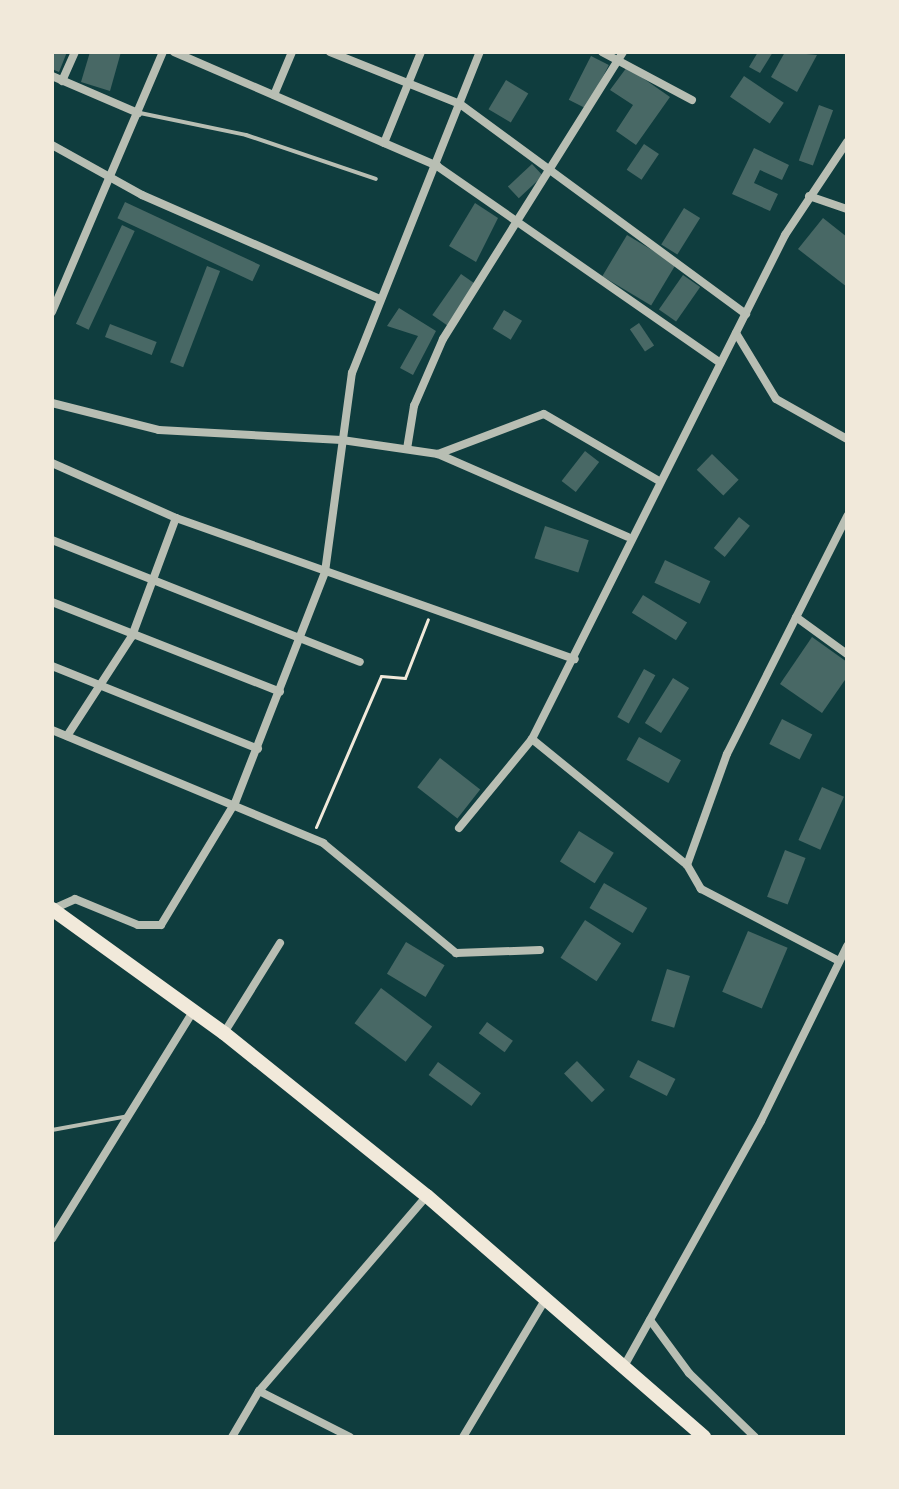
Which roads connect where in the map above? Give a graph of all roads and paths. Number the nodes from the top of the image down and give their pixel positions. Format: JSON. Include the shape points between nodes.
{"nodes":[{"id":1,"x":75,"y":52,"type":"edge"},
{"id":2,"x":163,"y":52,"type":"edge"},
{"id":3,"x":174,"y":52,"type":"edge"},
{"id":4,"x":292,"y":52,"type":"edge"},
{"id":5,"x":330,"y":52,"type":"edge"},
{"id":6,"x":421,"y":52,"type":"edge"},
{"id":7,"x":480,"y":52,"type":"edge"},
{"id":8,"x":602,"y":52,"type":"edge"},
{"id":9,"x":621,"y":56,"type":"edge"},
{"id":10,"x":52,"y":76,"type":"edge"},
{"id":11,"x":62,"y":81,"type":"junction"},
{"id":12,"x":407,"y":83,"type":"junction"},
{"id":13,"x":274,"y":95,"type":"junction"},
{"id":14,"x":692,"y":100,"type":"dead end"},
{"id":15,"x":460,"y":104,"type":"junction"},
{"id":16,"x":138,"y":113,"type":"junction"},
{"id":17,"x":847,"y":142,"type":"edge"},
{"id":18,"x":384,"y":143,"type":"junction"},
{"id":19,"x":52,"y":145,"type":"edge"},
{"id":20,"x":437,"y":166,"type":"junction"},
{"id":21,"x":110,"y":171,"type":"junction"},
{"id":22,"x":551,"y":177,"type":"junction"},
{"id":23,"x":376,"y":179,"type":"dead end"},
{"id":24,"x":809,"y":196,"type":"junction"},
{"id":25,"x":847,"y":209,"type":"edge"},
{"id":26,"x":515,"y":224,"type":"junction"},
{"id":27,"x":380,"y":299,"type":"junction"},
{"id":28,"x":52,"y":312,"type":"edge"},
{"id":29,"x":746,"y":314,"type":"junction"},
{"id":30,"x":736,"y":333,"type":"junction"},
{"id":31,"x":720,"y":363,"type":"junction"},
{"id":32,"x":52,"y":403,"type":"edge"},
{"id":33,"x":847,"y":439,"type":"edge"},
{"id":34,"x":342,"y":440,"type":"junction"},
{"id":35,"x":407,"y":449,"type":"junction"},
{"id":36,"x":438,"y":454,"type":"junction"},
{"id":37,"x":52,"y":463,"type":"edge"},
{"id":38,"x":659,"y":481,"type":"junction"},
{"id":39,"x":847,"y":516,"type":"edge"},
{"id":40,"x":176,"y":518,"type":"junction"},
{"id":41,"x":628,"y":537,"type":"junction"},
{"id":42,"x":52,"y":540,"type":"edge"},
{"id":43,"x":325,"y":572,"type":"junction"},
{"id":44,"x":155,"y":583,"type":"junction"},
{"id":45,"x":52,"y":602,"type":"edge"},
{"id":46,"x":431,"y":612,"type":"junction"},
{"id":47,"x":796,"y":617,"type":"junction"},
{"id":48,"x":132,"y":636,"type":"junction"},
{"id":49,"x":299,"y":637,"type":"junction"},
{"id":50,"x":847,"y":654,"type":"edge"},
{"id":51,"x":575,"y":659,"type":"junction"},
{"id":52,"x":360,"y":662,"type":"dead end"},
{"id":53,"x":52,"y":666,"type":"edge"},
{"id":54,"x":97,"y":684,"type":"junction"},
{"id":55,"x":280,"y":692,"type":"junction"},
{"id":56,"x":52,"y":730,"type":"edge"},
{"id":57,"x":67,"y":736,"type":"junction"},
{"id":58,"x":532,"y":739,"type":"junction"},
{"id":59,"x":258,"y":749,"type":"junction"},
{"id":60,"x":235,"y":803,"type":"junction"},
{"id":61,"x":459,"y":828,"type":"dead end"},
{"id":62,"x":311,"y":838,"type":"junction"},
{"id":63,"x":687,"y":865,"type":"junction"},
{"id":64,"x":52,"y":909,"type":"edge"},
{"id":65,"x":280,"y":943,"type":"dead end"},
{"id":66,"x":847,"y":946,"type":"edge"},
{"id":67,"x":540,"y":950,"type":"dead end"},
{"id":68,"x":839,"y":961,"type":"junction"},
{"id":69,"x":194,"y":1010,"type":"junction"},
{"id":70,"x":224,"y":1033,"type":"junction"},
{"id":71,"x":130,"y":1116,"type":"junction"},
{"id":72,"x":52,"y":1130,"type":"edge"},
{"id":73,"x":427,"y":1196,"type":"junction"},
{"id":74,"x":52,"y":1239,"type":"edge"},
{"id":75,"x":545,"y":1300,"type":"junction"},
{"id":76,"x":650,"y":1320,"type":"junction"},
{"id":77,"x":623,"y":1368,"type":"junction"},
{"id":78,"x":259,"y":1391,"type":"junction"},
{"id":79,"x":232,"y":1437,"type":"edge"},
{"id":80,"x":350,"y":1437,"type":"edge"},
{"id":81,"x":463,"y":1437,"type":"edge"},
{"id":82,"x":704,"y":1437,"type":"edge"},
{"id":83,"x":755,"y":1437,"type":"edge"}],
"edges":[{"from":1,"to":11,"type":"street"},
{"from":2,"to":16,"type":"street"},
{"from":3,"to":13,"type":"street"},
{"from":4,"to":13,"type":"street"},
{"from":5,"to":12,"type":"street"},
{"from":6,"to":12,"type":"street"},
{"from":7,"to":15,"type":"street"},
{"from":8,"to":9,"type":"street"},
{"from":9,"to":14,"type":"street"},
{"from":9,"to":22,"type":"street"},
{"from":10,"to":11,"type":"street"},
{"from":11,"to":16,"type":"street"},
{"from":12,"to":15,"type":"street"},
{"from":12,"to":18,"type":"street"},
{"from":13,"to":18,"type":"street"},
{"from":15,"to":20,"type":"street"},
{"from":15,"to":22,"type":"street"},
{"from":16,"to":21,"type":"street"},
{"from":16,"to":23,"type":"lane","via":[[246,135]]},
{"from":17,"to":24,"type":"street"},
{"from":18,"to":20,"type":"street"},
{"from":19,"to":21,"type":"street"},
{"from":20,"to":26,"type":"street"},
{"from":20,"to":27,"type":"street"},
{"from":21,"to":27,"type":"street","via":[[142,195]]},
{"from":21,"to":28,"type":"street"},
{"from":22,"to":26,"type":"street"},
{"from":22,"to":29,"type":"street"},
{"from":24,"to":25,"type":"street"},
{"from":24,"to":29,"type":"street"},
{"from":26,"to":31,"type":"street"},
{"from":26,"to":35,"type":"street","via":[[443,339],[414,406]]},
{"from":27,"to":34,"type":"street","via":[[352,373]]},
{"from":29,"to":30,"type":"street"},
{"from":30,"to":31,"type":"street"},
{"from":30,"to":33,"type":"street","via":[[776,399]]},
{"from":31,"to":38,"type":"street"},
{"from":32,"to":34,"type":"street","via":[[159,430]]},
{"from":34,"to":35,"type":"street"},
{"from":34,"to":43,"type":"street"},
{"from":35,"to":36,"type":"street"},
{"from":36,"to":38,"type":"street","via":[[544,414]]},
{"from":36,"to":41,"type":"street"},
{"from":37,"to":40,"type":"street"},
{"from":38,"to":41,"type":"street"},
{"from":39,"to":47,"type":"street"},
{"from":40,"to":43,"type":"street"},
{"from":40,"to":44,"type":"street"},
{"from":41,"to":51,"type":"street"},
{"from":42,"to":44,"type":"street"},
{"from":43,"to":46,"type":"street"},
{"from":43,"to":49,"type":"street"},
{"from":44,"to":48,"type":"street"},
{"from":44,"to":49,"type":"street"},
{"from":45,"to":48,"type":"street"},
{"from":46,"to":51,"type":"street"},
{"from":46,"to":62,"type":"path","via":[[405,678],[381,676]]},
{"from":47,"to":50,"type":"street"},
{"from":47,"to":63,"type":"street","via":[[727,754]]},
{"from":48,"to":54,"type":"street"},
{"from":48,"to":55,"type":"street"},
{"from":49,"to":52,"type":"street"},
{"from":49,"to":55,"type":"street"},
{"from":51,"to":58,"type":"street"},
{"from":53,"to":54,"type":"street"},
{"from":54,"to":57,"type":"street"},
{"from":54,"to":59,"type":"street"},
{"from":55,"to":59,"type":"street"},
{"from":56,"to":57,"type":"street"},
{"from":57,"to":60,"type":"street"},
{"from":58,"to":61,"type":"street"},
{"from":58,"to":63,"type":"street"},
{"from":59,"to":60,"type":"street"},
{"from":60,"to":62,"type":"street"},
{"from":60,"to":64,"type":"street","via":[[161,925],[138,925],[75,899]]},
{"from":62,"to":67,"type":"street","via":[[349,858],[456,953]]},
{"from":63,"to":68,"type":"street","via":[[701,889]]},
{"from":64,"to":69,"type":"highway"},
{"from":65,"to":70,"type":"street"},
{"from":66,"to":68,"type":"street"},
{"from":68,"to":76,"type":"street"},
{"from":69,"to":70,"type":"highway"},
{"from":69,"to":71,"type":"street"},
{"from":70,"to":73,"type":"highway"},
{"from":71,"to":72,"type":"lane"},
{"from":71,"to":74,"type":"street"},
{"from":73,"to":75,"type":"highway"},
{"from":73,"to":78,"type":"street"},
{"from":75,"to":77,"type":"highway"},
{"from":75,"to":81,"type":"street"},
{"from":76,"to":77,"type":"street"},
{"from":76,"to":83,"type":"street","via":[[689,1373]]},
{"from":77,"to":82,"type":"highway"},
{"from":78,"to":79,"type":"street"},
{"from":78,"to":80,"type":"street"}]}
